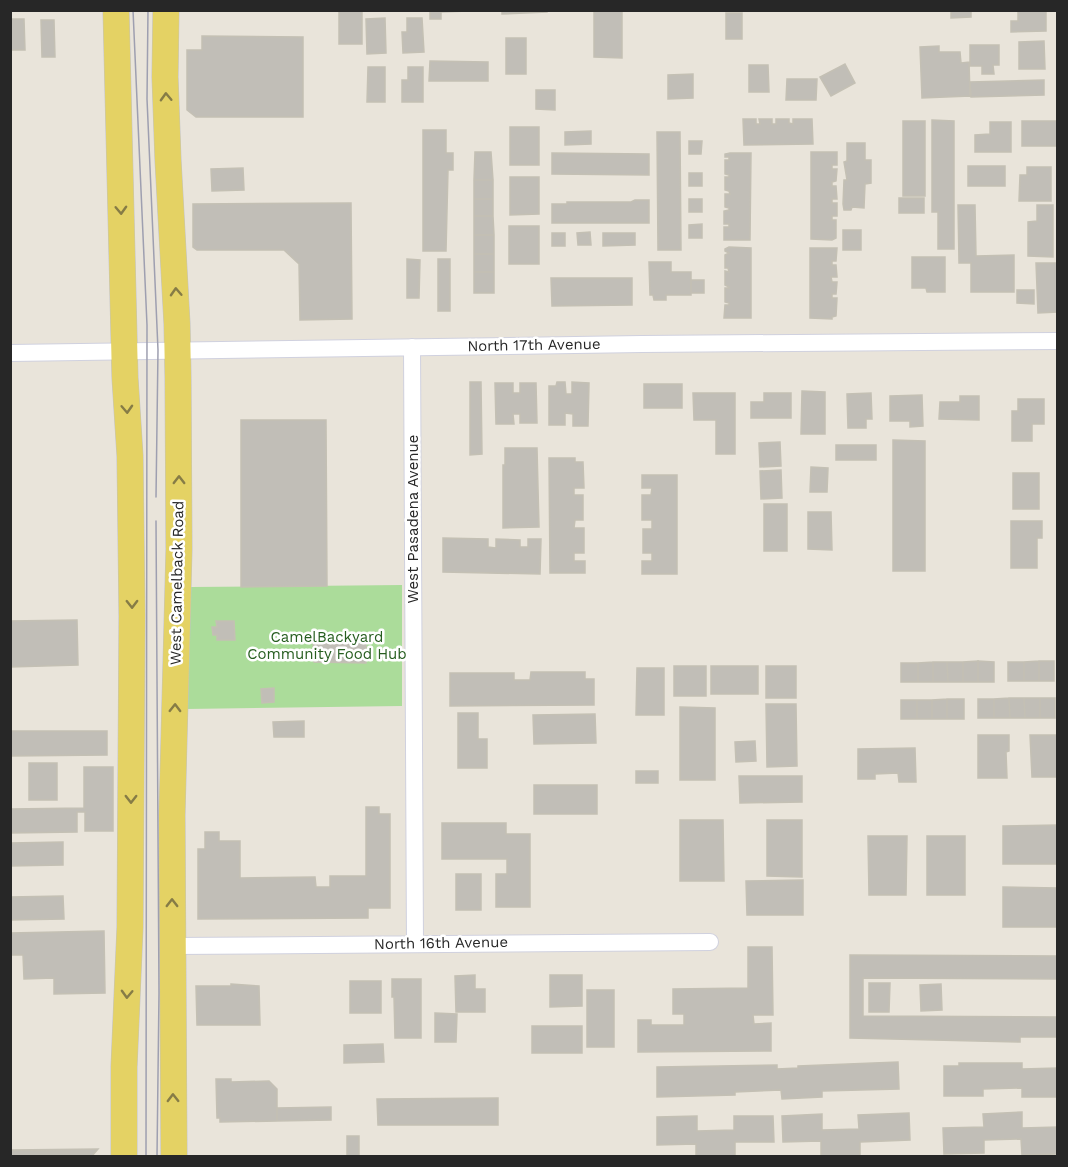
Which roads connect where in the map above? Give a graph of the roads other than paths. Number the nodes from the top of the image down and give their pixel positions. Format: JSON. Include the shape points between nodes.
{"nodes":[{"id":1,"x":116,"y":10,"type":"edge"},
{"id":2,"x":166,"y":10,"type":"edge"},
{"id":3,"x":1058,"y":341,"type":"edge"},
{"id":4,"x":412,"y":347,"type":"junction"},
{"id":5,"x":178,"y":350,"type":"junction"},
{"id":6,"x":124,"y":351,"type":"junction"},
{"id":7,"x":10,"y":352,"type":"edge"},
{"id":8,"x":710,"y":942,"type":"dead end"},
{"id":9,"x":414,"y":944,"type":"junction"},
{"id":10,"x":172,"y":946,"type":"junction"},
{"id":11,"x":124,"y":1156,"type":"edge"},
{"id":12,"x":174,"y":1156,"type":"edge"}],
"edges":[{"from":1,"to":6,"type":"main road","one_way":true},
{"from":5,"to":2,"type":"main road","name":"West Camelback Road","one_way":true,"via":[[168,169]]},
{"from":3,"to":4,"type":"street","name":"North 17th Avenue"},
{"from":4,"to":5,"type":"street","name":"North 17th Avenue"},
{"from":4,"to":9,"type":"street","name":"West Pasadena Avenue"},
{"from":5,"to":6,"type":"street","name":"North 17th Avenue"},
{"from":10,"to":5,"type":"main road","name":"West Camelback Road","one_way":true},
{"from":6,"to":7,"type":"street","name":"North 17th Avenue"},
{"from":6,"to":11,"type":"main road","one_way":true,"via":[[132,616]]},
{"from":8,"to":9,"type":"street","name":"North 16th Avenue"},
{"from":9,"to":10,"type":"street","name":"North 16th Avenue"},
{"from":12,"to":10,"type":"main road","name":"West Camelback Road","one_way":true}]}
